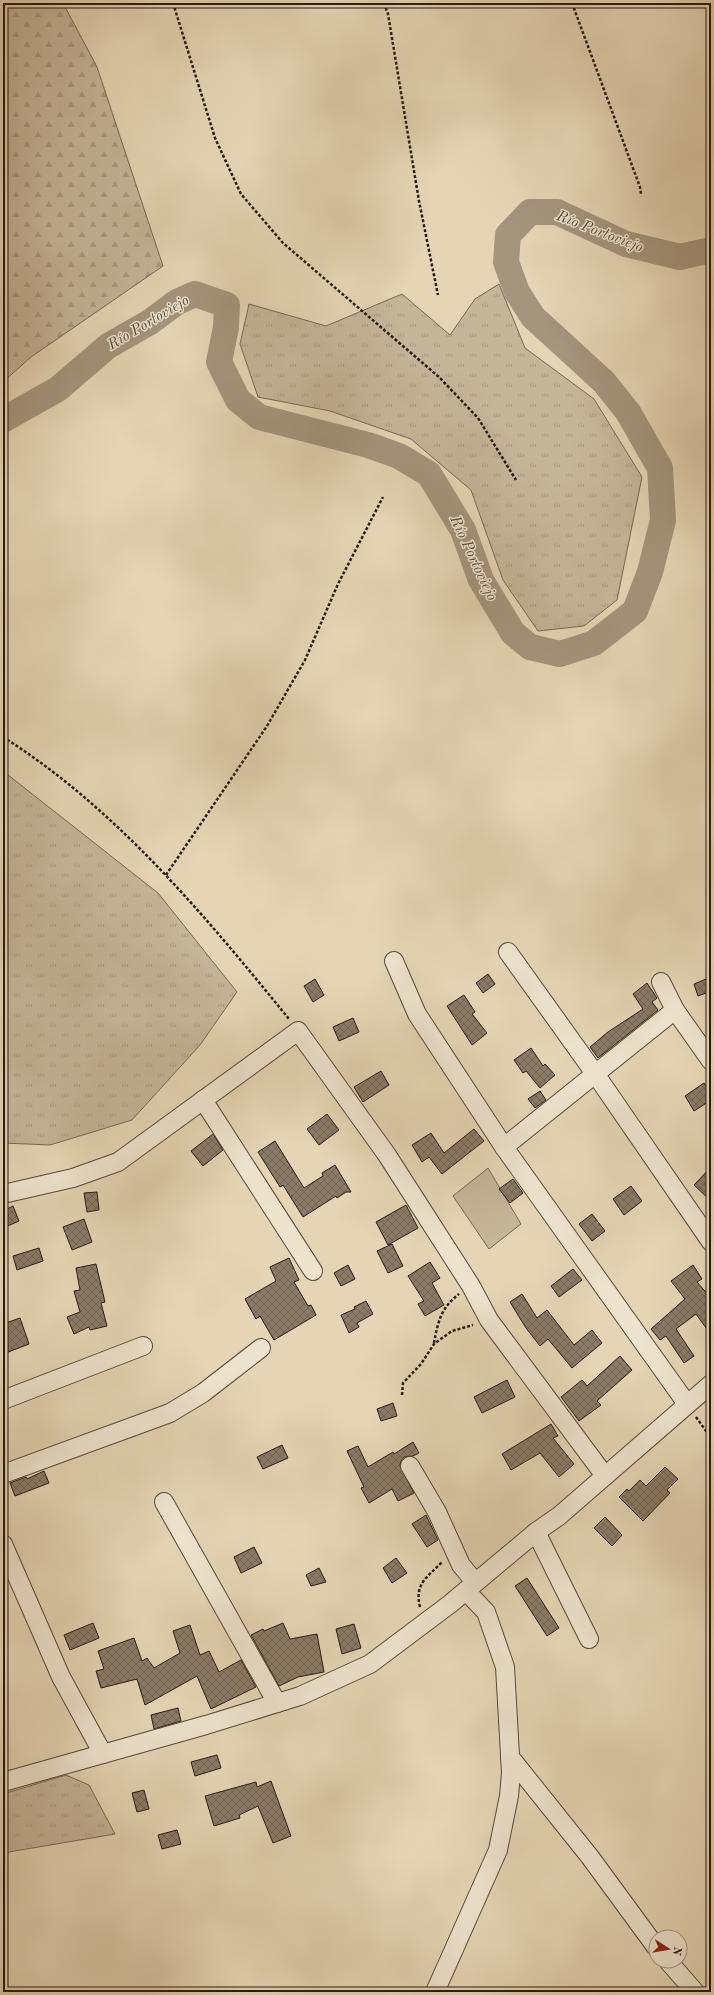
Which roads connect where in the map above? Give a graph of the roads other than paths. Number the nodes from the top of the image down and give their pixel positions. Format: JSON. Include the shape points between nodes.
{"nodes":[{"id":1,"x":508,"y":952,"type":"dead end"},
{"id":2,"x":394,"y":961,"type":"dead end"},
{"id":3,"x":661,"y":982,"type":"dead end"},
{"id":4,"x":675,"y":1010,"type":"junction"},
{"id":5,"x":711,"y":1061,"type":"edge"},
{"id":6,"x":596,"y":1075,"type":"junction"},
{"id":7,"x":203,"y":1100,"type":"junction"},
{"id":8,"x":504,"y":1146,"type":"junction"},
{"id":9,"x":3,"y":1194,"type":"edge"},
{"id":10,"x":711,"y":1242,"type":"edge"},
{"id":11,"x":313,"y":1271,"type":"dead end"},
{"id":12,"x":142,"y":1346,"type":"dead end"},
{"id":13,"x":261,"y":1348,"type":"dead end"},
{"id":14,"x":711,"y":1384,"type":"edge"},
{"id":15,"x":3,"y":1400,"type":"edge"},
{"id":16,"x":687,"y":1404,"type":"junction"},
{"id":17,"x":410,"y":1466,"type":"dead end"},
{"id":18,"x":3,"y":1474,"type":"edge"},
{"id":19,"x":605,"y":1476,"type":"junction"},
{"id":20,"x":164,"y":1502,"type":"dead end"},
{"id":21,"x":536,"y":1532,"type":"junction"},
{"id":22,"x":3,"y":1544,"type":"edge"},
{"id":23,"x":470,"y":1587,"type":"junction"},
{"id":24,"x":589,"y":1640,"type":"dead end"},
{"id":25,"x":277,"y":1703,"type":"junction"},
{"id":26,"x":103,"y":1754,"type":"junction"},
{"id":27,"x":510,"y":1757,"type":"junction"},
{"id":28,"x":3,"y":1782,"type":"edge"},
{"id":29,"x":648,"y":1936,"type":"edge"},
{"id":30,"x":675,"y":1969,"type":"edge"},
{"id":31,"x":435,"y":1992,"type":"edge"},
{"id":32,"x":695,"y":1992,"type":"edge"}],
"edges":[{"from":1,"to":6,"type":"street"},
{"from":2,"to":8,"type":"street","via":[[417,1014]]},
{"from":3,"to":4,"type":"street"},
{"from":4,"to":5,"type":"street"},
{"from":4,"to":6,"type":"street"},
{"from":6,"to":8,"type":"street"},
{"from":6,"to":10,"type":"street"},
{"from":7,"to":9,"type":"street","via":[[118,1162],[73,1178]]},
{"from":7,"to":11,"type":"street"},
{"from":7,"to":19,"type":"street","via":[[298,1031],[387,1155],[471,1286],[489,1320]]},
{"from":8,"to":16,"type":"street"},
{"from":12,"to":15,"type":"street"},
{"from":13,"to":18,"type":"street","via":[[203,1393],[170,1413]]},
{"from":14,"to":16,"type":"street"},
{"from":16,"to":19,"type":"street"},
{"from":17,"to":23,"type":"street","via":[[437,1512]]},
{"from":19,"to":21,"type":"street","via":[[559,1516]]},
{"from":20,"to":25,"type":"street"},
{"from":21,"to":23,"type":"street"},
{"from":21,"to":24,"type":"street"},
{"from":22,"to":26,"type":"street","via":[[60,1677]]},
{"from":23,"to":25,"type":"street","via":[[370,1664],[300,1696]]},
{"from":23,"to":27,"type":"street","via":[[486,1612],[505,1667]]},
{"from":25,"to":26,"type":"street"},
{"from":26,"to":28,"type":"street"},
{"from":27,"to":29,"type":"street","via":[[590,1856]]},
{"from":27,"to":31,"type":"street","via":[[510,1796],[498,1850]]},
{"from":30,"to":32,"type":"street"}]}
